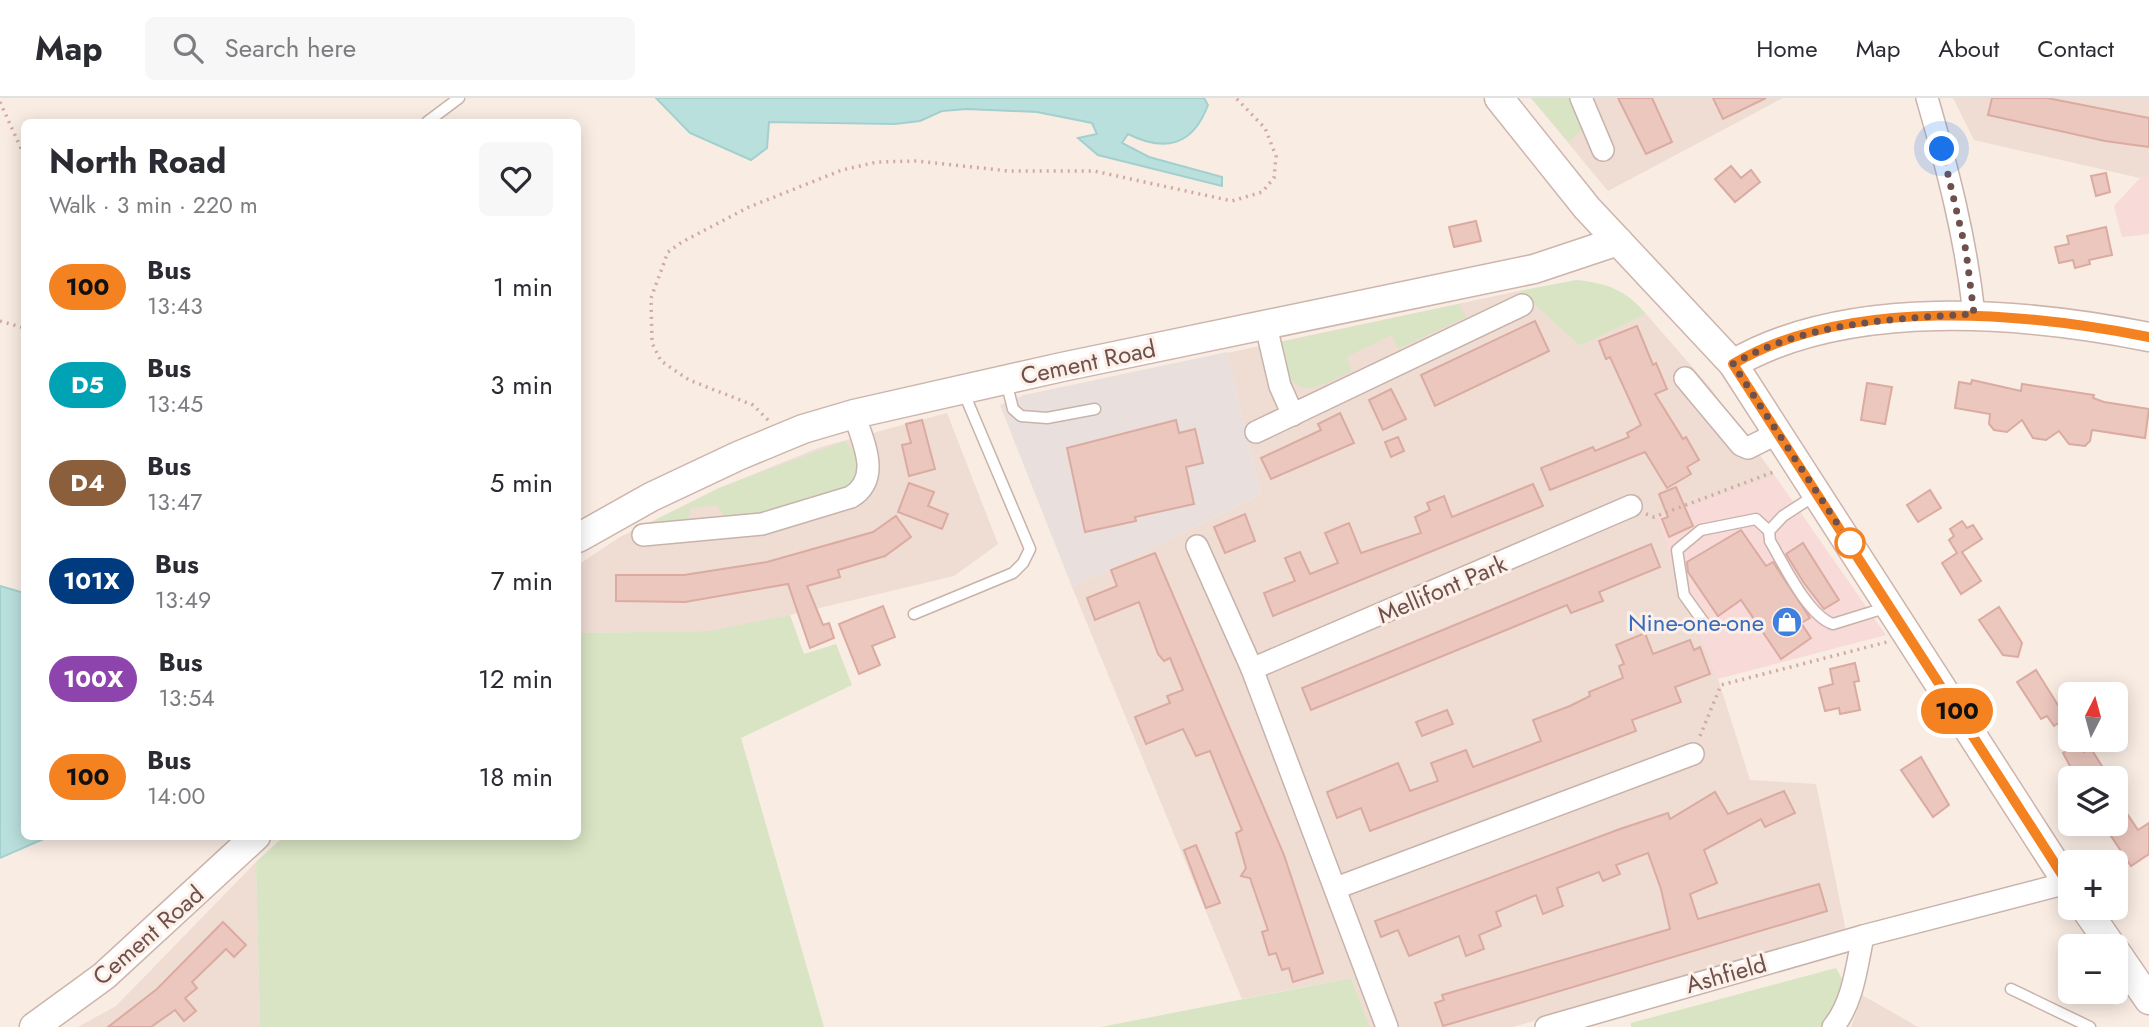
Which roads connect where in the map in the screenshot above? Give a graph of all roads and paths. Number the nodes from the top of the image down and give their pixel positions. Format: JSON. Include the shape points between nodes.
{"nodes":[{"id":1,"x":459,"y":98,"type":"edge"},
{"id":2,"x":1236,"y":98,"type":"edge"},
{"id":3,"x":1499,"y":98,"type":"edge"},
{"id":4,"x":1581,"y":98,"type":"edge"},
{"id":5,"x":1927,"y":98,"type":"edge"},
{"id":6,"x":0,"y":102,"type":"edge"},
{"id":7,"x":431,"y":119,"type":"edge"},
{"id":8,"x":21,"y":149,"type":"edge"},
{"id":9,"x":1603,"y":150,"type":"dead end"},
{"id":10,"x":1618,"y":241,"type":"junction"},
{"id":11,"x":1522,"y":305,"type":"dead end"},
{"id":12,"x":1974,"y":314,"type":"junction"},
{"id":13,"x":0,"y":321,"type":"edge"},
{"id":14,"x":1266,"y":326,"type":"junction"},
{"id":15,"x":21,"y":327,"type":"edge"},
{"id":16,"x":2149,"y":337,"type":"edge"},
{"id":17,"x":1733,"y":364,"type":"junction"},
{"id":18,"x":1685,"y":378,"type":"dead end"},
{"id":19,"x":1006,"y":379,"type":"junction"},
{"id":20,"x":962,"y":388,"type":"junction"},
{"id":21,"x":1095,"y":408,"type":"dead end"},
{"id":22,"x":854,"y":414,"type":"junction"},
{"id":23,"x":1293,"y":415,"type":"junction"},
{"id":24,"x":1256,"y":432,"type":"dead end"},
{"id":25,"x":1778,"y":433,"type":"junction"},
{"id":26,"x":781,"y":438,"type":"junction"},
{"id":27,"x":1798,"y":463,"type":"junction"},
{"id":28,"x":1818,"y":494,"type":"junction"},
{"id":29,"x":1631,"y":506,"type":"joint"},
{"id":30,"x":1769,"y":531,"type":"junction"},
{"id":31,"x":643,"y":535,"type":"dead end"},
{"id":32,"x":581,"y":536,"type":"edge"},
{"id":33,"x":1197,"y":546,"type":"dead end"},
{"id":34,"x":1891,"y":606,"type":"junction"},
{"id":35,"x":914,"y":614,"type":"dead end"},
{"id":36,"x":1707,"y":627,"type":"dead end"},
{"id":37,"x":1910,"y":636,"type":"junction"},
{"id":38,"x":1252,"y":669,"type":"junction"},
{"id":39,"x":1693,"y":754,"type":"joint"},
{"id":40,"x":252,"y":840,"type":"edge"},
{"id":41,"x":2058,"y":868,"type":"edge"},
{"id":42,"x":1336,"y":888,"type":"junction"},
{"id":43,"x":2058,"y":888,"type":"edge"},
{"id":44,"x":1863,"y":936,"type":"junction"},
{"id":45,"x":2128,"y":969,"type":"edge"},
{"id":46,"x":2011,"y":989,"type":"dead end"},
{"id":47,"x":2149,"y":1000,"type":"edge"},
{"id":48,"x":1609,"y":1017,"type":"edge"},
{"id":49,"x":34,"y":1027,"type":"edge"},
{"id":50,"x":1387,"y":1027,"type":"edge"},
{"id":51,"x":1546,"y":1027,"type":"edge"},
{"id":52,"x":1833,"y":1027,"type":"edge"},
{"id":53,"x":2090,"y":1027,"type":"edge"}],
"edges":[{"from":1,"to":7,"type":"lane"},
{"from":2,"to":26,"type":"path","via":[[1265,128],[1276,156],[1274,178],[1262,192],[1232,201],[1094,172],[877,162],[842,170],[749,206],[668,252],[651,298],[652,343],[662,361],[689,380],[753,405]]},
{"from":3,"to":10,"type":"main road"},
{"from":4,"to":9,"type":"street"},
{"from":5,"to":12,"type":"street","via":[[1966,251]]},
{"from":6,"to":8,"type":"path"},
{"from":10,"to":14,"type":"main road","name":"Cement Road","via":[[1534,269]]},
{"from":10,"to":17,"type":"main road"},
{"from":11,"to":23,"type":"street"},
{"from":12,"to":16,"type":"main road"},
{"from":12,"to":17,"type":"main road","via":[[1825,329],[1763,347]]},
{"from":13,"to":15,"type":"path"},
{"from":14,"to":19,"type":"main road","name":"Cement Road"},
{"from":14,"to":23,"type":"street","via":[[1280,386]]},
{"from":17,"to":25,"type":"main road"},
{"from":18,"to":25,"type":"street","via":[[1741,445],[1748,448]]},
{"from":19,"to":20,"type":"main road","name":"Cement Road"},
{"from":19,"to":21,"type":"lane","via":[[1013,409],[1021,416],[1047,418]]},
{"from":20,"to":22,"type":"main road","name":"Cement Road"},
{"from":20,"to":35,"type":"lane","via":[[1030,549],[1013,573]]},
{"from":22,"to":26,"type":"main road","name":"Cement Road"},
{"from":22,"to":31,"type":"street","via":[[869,470],[861,491],[851,497],[762,524]]},
{"from":23,"to":24,"type":"street"},
{"from":25,"to":27,"type":"main road"},
{"from":26,"to":32,"type":"main road","name":"Cement Road","via":[[651,497]]},
{"from":27,"to":28,"type":"main road"},
{"from":27,"to":29,"type":"path","via":[[1654,517]]},
{"from":28,"to":30,"type":"lane","via":[[1783,516]]},
{"from":28,"to":34,"type":"main road"},
{"from":29,"to":38,"type":"street","name":"Mellifont Park"},
{"from":30,"to":34,"type":"lane","via":[[1770,541],[1799,591],[1826,622],[1833,624]]},
{"from":30,"to":36,"type":"lane","via":[[1756,519],[1701,530],[1677,551],[1684,595]]},
{"from":33,"to":38,"type":"street"},
{"from":34,"to":37,"type":"main road"},
{"from":37,"to":39,"type":"path","via":[[1721,685]]},
{"from":37,"to":41,"type":"main road"},
{"from":38,"to":42,"type":"street"},
{"from":39,"to":42,"type":"street"},
{"from":40,"to":49,"type":"main road","name":"Cement Road","via":[[104,976]]},
{"from":42,"to":50,"type":"street"},
{"from":43,"to":44,"type":"street","name":"Ashfield"},
{"from":44,"to":48,"type":"street","name":"Ashfield"},
{"from":44,"to":52,"type":"street","via":[[1855,979]]},
{"from":45,"to":47,"type":"main road"},
{"from":46,"to":53,"type":"lane"},
{"from":48,"to":51,"type":"street"}]}
